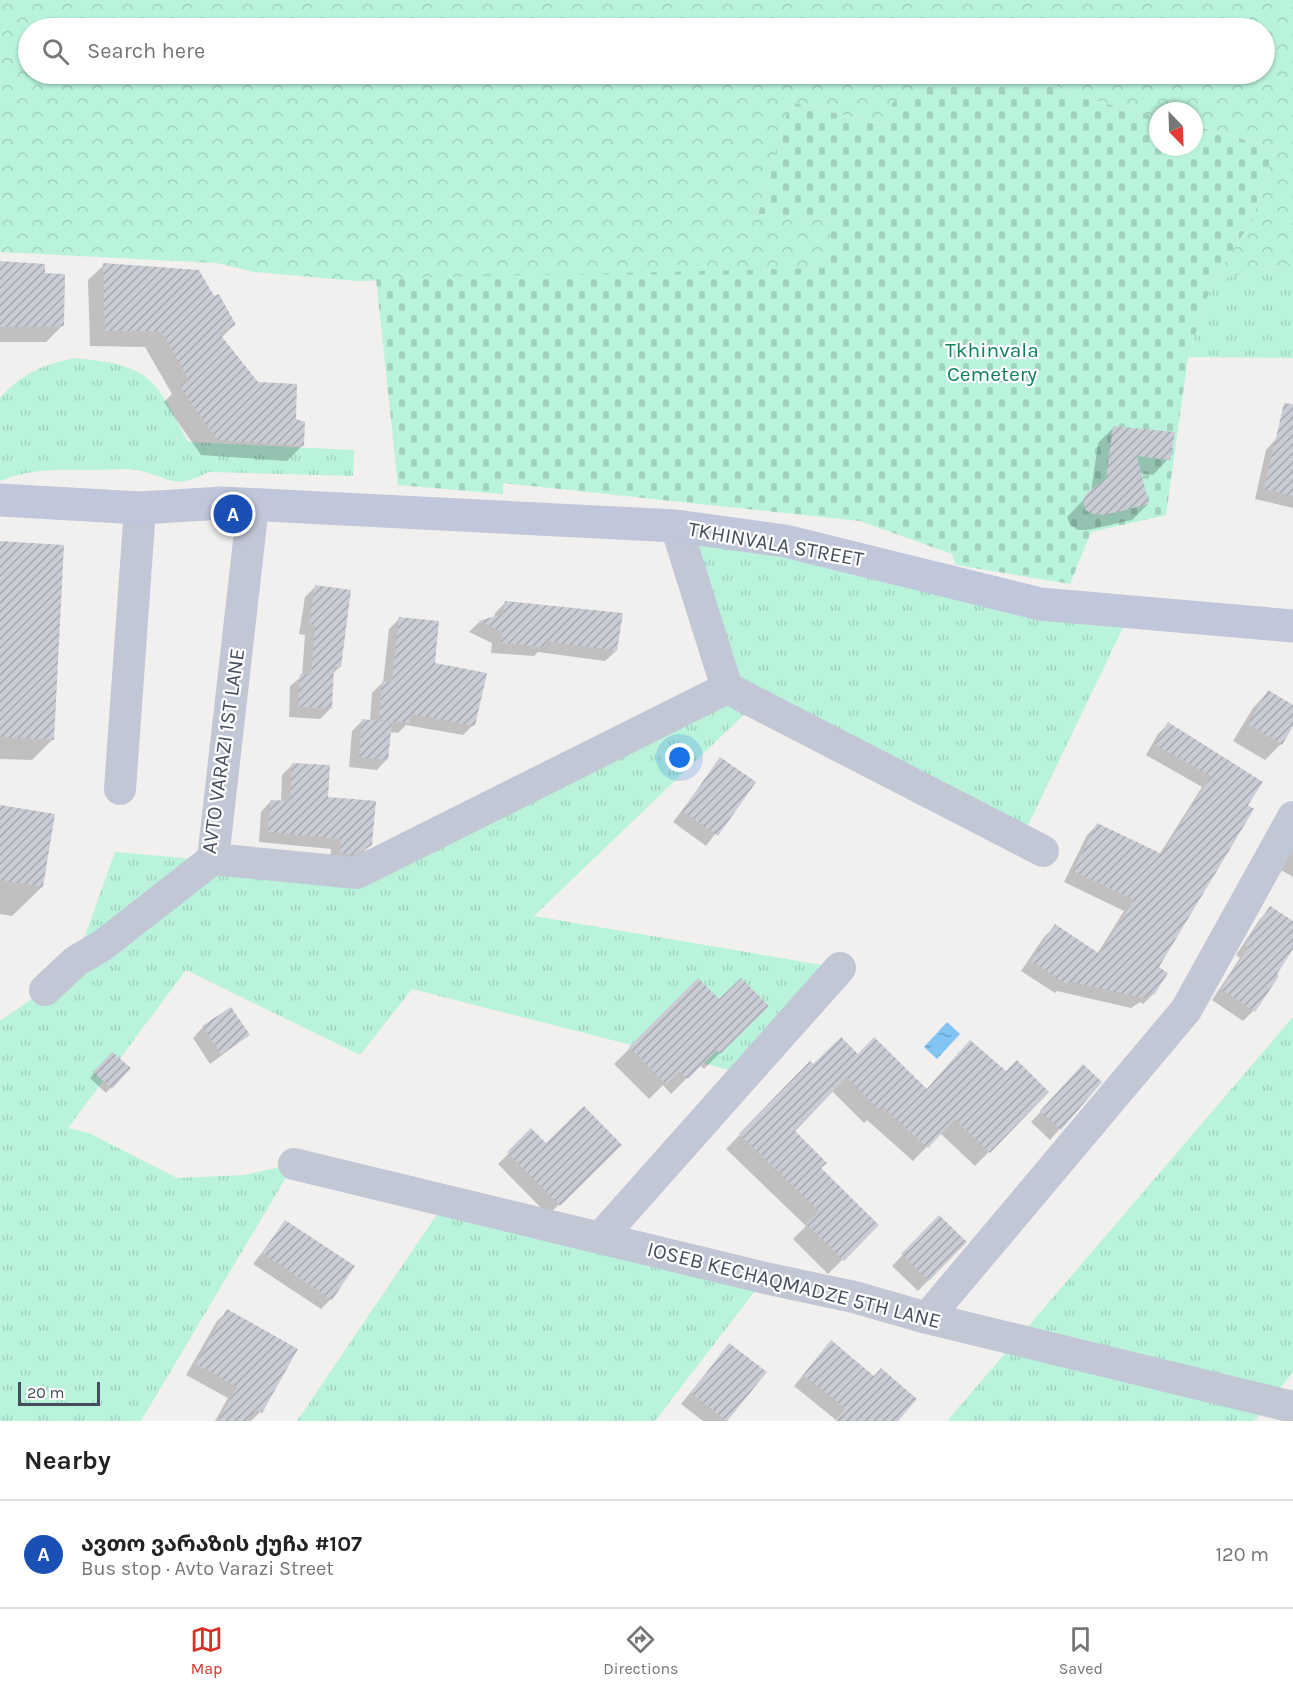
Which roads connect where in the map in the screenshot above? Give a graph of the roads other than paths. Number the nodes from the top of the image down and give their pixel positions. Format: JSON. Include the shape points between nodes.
{"nodes":[{"id":1,"x":0,"y":500,"type":"edge"},
{"id":2,"x":253,"y":506,"type":"junction"},
{"id":3,"x":140,"y":508,"type":"junction"},
{"id":4,"x":676,"y":526,"type":"junction"},
{"id":5,"x":1293,"y":626,"type":"edge"},
{"id":6,"x":727,"y":688,"type":"junction"},
{"id":7,"x":120,"y":789,"type":"dead end"},
{"id":8,"x":1293,"y":817,"type":"edge"},
{"id":9,"x":1043,"y":851,"type":"dead end"},
{"id":10,"x":213,"y":859,"type":"junction"},
{"id":11,"x":840,"y":968,"type":"dead end"},
{"id":12,"x":45,"y":990,"type":"dead end"},
{"id":13,"x":294,"y":1164,"type":"dead end"},
{"id":14,"x":600,"y":1238,"type":"junction"},
{"id":15,"x":927,"y":1318,"type":"junction"},
{"id":16,"x":1293,"y":1407,"type":"edge"}],
"edges":[{"from":1,"to":3,"type":"street","name":"TKHINVALA STREET"},
{"from":2,"to":3,"type":"street","name":"TKHINVALA STREET","via":[[223,503]]},
{"from":2,"to":4,"type":"street","name":"TKHINVALA STREET"},
{"from":2,"to":10,"type":"street","name":"AVTO VARAZI 1ST LANE"},
{"from":3,"to":7,"type":"street"},
{"from":4,"to":5,"type":"street","name":"TKHINVALA STREET","via":[[785,541],[1041,604]]},
{"from":4,"to":6,"type":"street"},
{"from":6,"to":9,"type":"street"},
{"from":6,"to":10,"type":"street","via":[[357,873]]},
{"from":8,"to":15,"type":"street","via":[[1186,1010]]},
{"from":10,"to":12,"type":"street","name":"AVTO VARAZI 1ST LANE","via":[[103,945],[76,961]]},
{"from":11,"to":14,"type":"street"},
{"from":13,"to":14,"type":"street","name":"IOSEB KECHAQMADZE 5TH LANE"},
{"from":14,"to":15,"type":"street","name":"IOSEB KECHAQMADZE 5TH LANE","via":[[854,1297]]},
{"from":15,"to":16,"type":"street","name":"IOSEB KECHAQMADZE 5TH LANE"}]}
